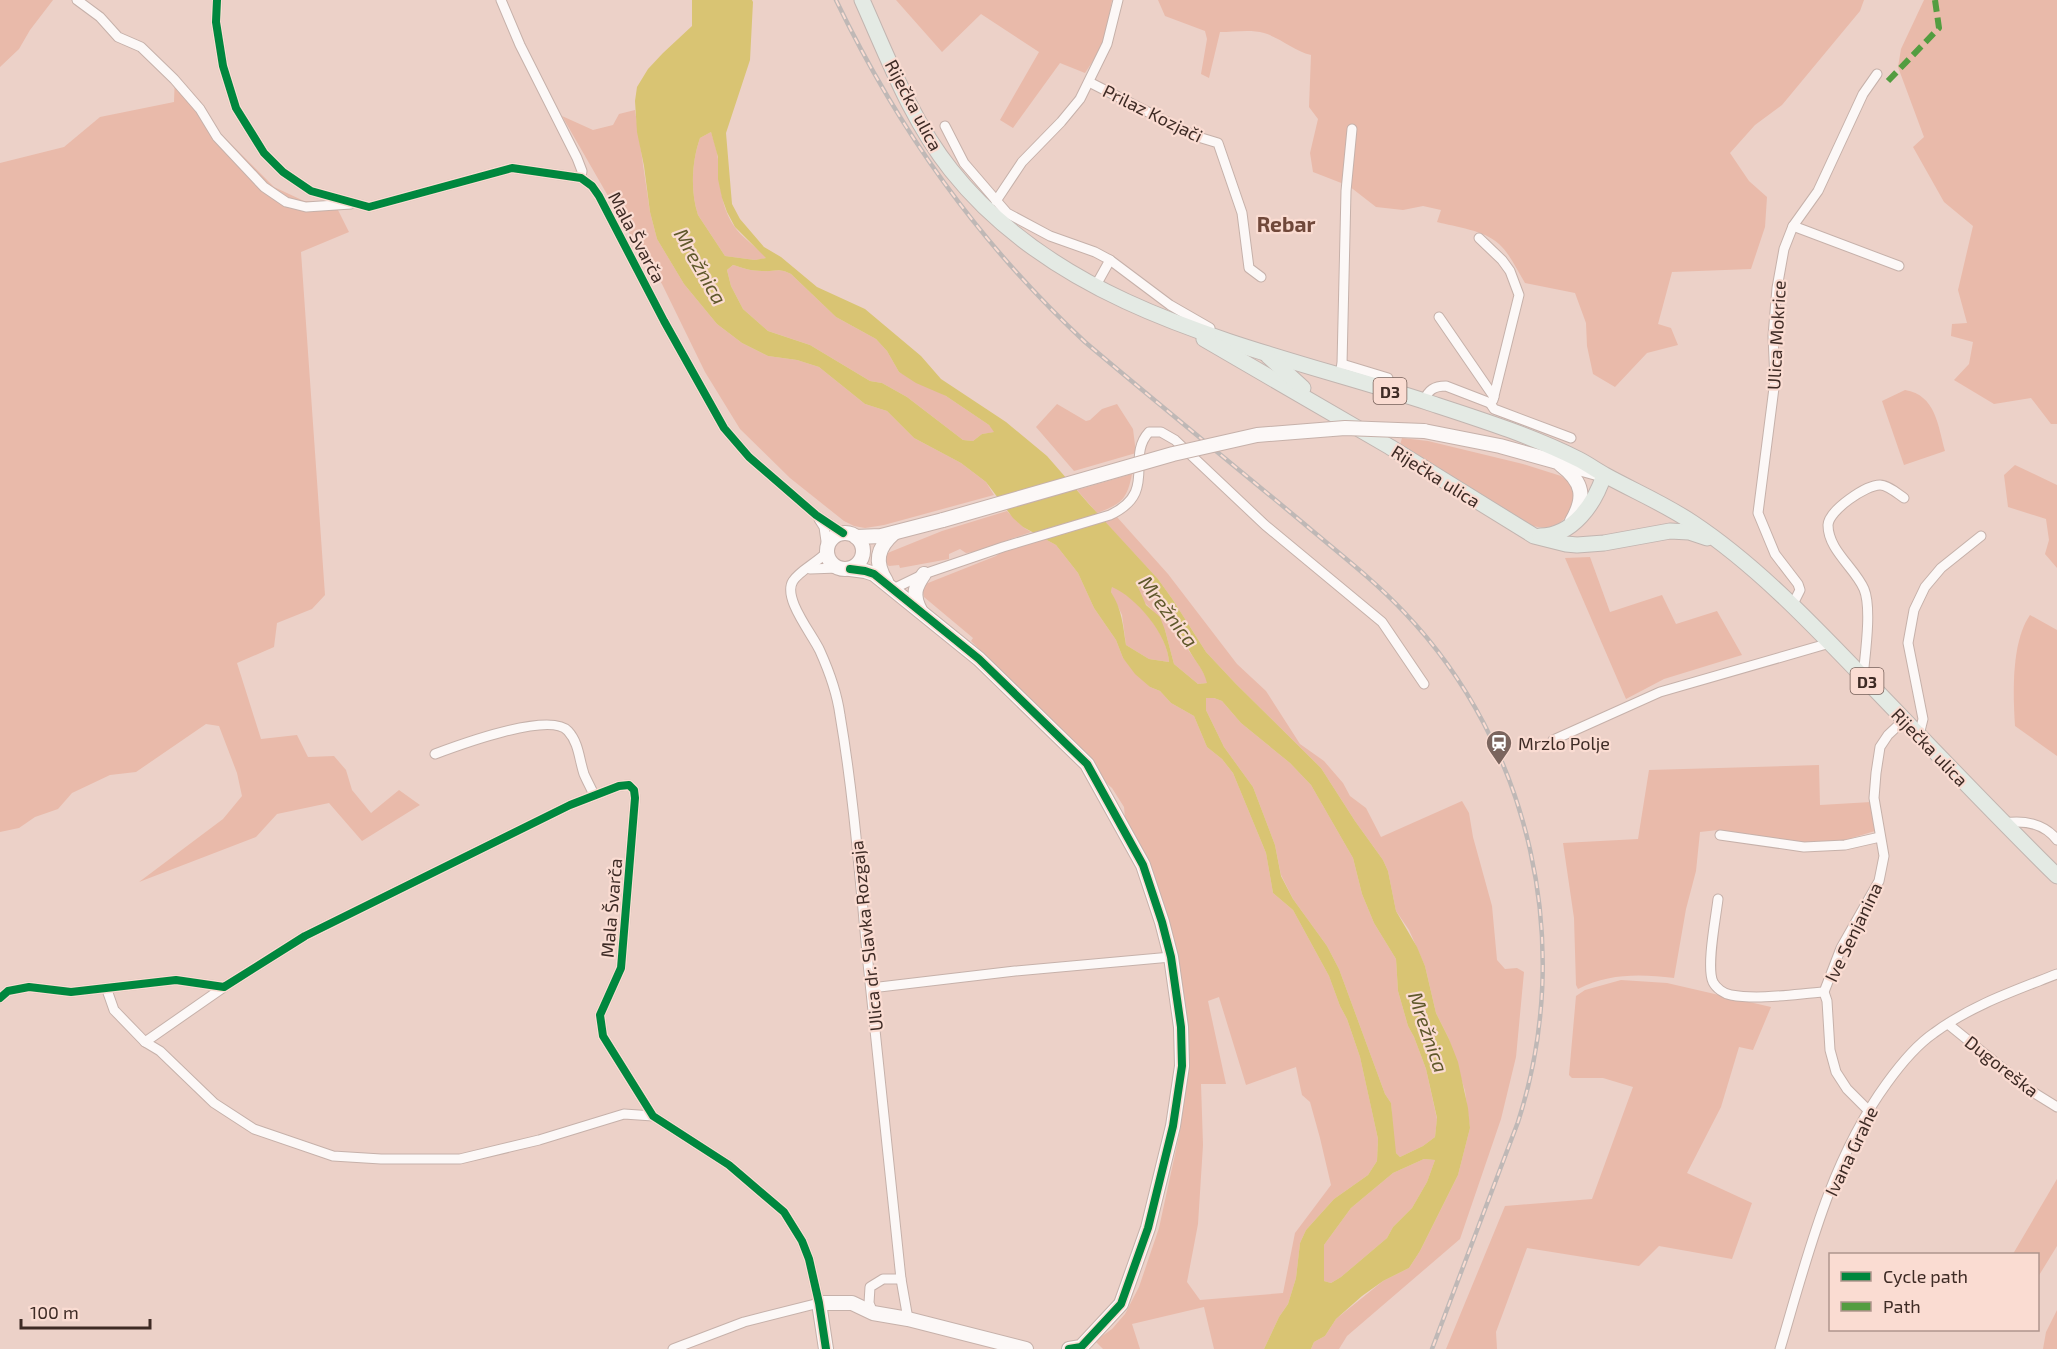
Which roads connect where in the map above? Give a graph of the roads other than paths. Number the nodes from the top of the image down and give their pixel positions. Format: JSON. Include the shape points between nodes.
{"nodes":[{"id":1,"x":77,"y":0,"type":"edge"},
{"id":2,"x":217,"y":0,"type":"edge"},
{"id":3,"x":501,"y":0,"type":"edge"},
{"id":4,"x":862,"y":0,"type":"edge"},
{"id":5,"x":1118,"y":0,"type":"edge"},
{"id":6,"x":1877,"y":74,"type":"dead end"},
{"id":7,"x":1089,"y":82,"type":"junction"},
{"id":8,"x":945,"y":126,"type":"dead end"},
{"id":9,"x":1352,"y":129,"type":"dead end"},
{"id":10,"x":581,"y":178,"type":"junction"},
{"id":11,"x":996,"y":201,"type":"junction"},
{"id":12,"x":357,"y":204,"type":"junction"},
{"id":13,"x":1794,"y":226,"type":"junction"},
{"id":14,"x":1479,"y":238,"type":"dead end"},
{"id":15,"x":1110,"y":260,"type":"junction"},
{"id":16,"x":1899,"y":266,"type":"dead end"},
{"id":17,"x":1261,"y":277,"type":"dead end"},
{"id":18,"x":1095,"y":286,"type":"junction"},
{"id":19,"x":1439,"y":317,"type":"dead end"},
{"id":20,"x":1170,"y":320,"type":"junction"},
{"id":21,"x":1238,"y":344,"type":"junction"},
{"id":22,"x":1265,"y":354,"type":"junction"},
{"id":23,"x":1341,"y":370,"type":"junction"},
{"id":24,"x":1388,"y":378,"type":"dead end"},
{"id":25,"x":1492,"y":400,"type":"junction"},
{"id":26,"x":1424,"y":401,"type":"junction"},
{"id":27,"x":1338,"y":417,"type":"junction"},
{"id":28,"x":1570,"y":438,"type":"dead end"},
{"id":29,"x":1557,"y":462,"type":"junction"},
{"id":30,"x":1604,"y":475,"type":"junction"},
{"id":31,"x":1905,"y":498,"type":"dead end"},
{"id":32,"x":816,"y":515,"type":"junction"},
{"id":33,"x":1571,"y":524,"type":"junction"},
{"id":34,"x":895,"y":533,"type":"junction"},
{"id":35,"x":849,"y":535,"type":"junction"},
{"id":36,"x":881,"y":536,"type":"junction"},
{"id":37,"x":1534,"y":536,"type":"junction"},
{"id":38,"x":1981,"y":536,"type":"dead end"},
{"id":39,"x":1722,"y":545,"type":"junction"},
{"id":40,"x":827,"y":550,"type":"junction"},
{"id":41,"x":864,"y":552,"type":"junction"},
{"id":42,"x":808,"y":569,"type":"junction"},
{"id":43,"x":844,"y":569,"type":"junction"},
{"id":44,"x":874,"y":574,"type":"junction"},
{"id":45,"x":924,"y":574,"type":"junction"},
{"id":46,"x":891,"y":587,"type":"junction"},
{"id":47,"x":1792,"y":606,"type":"junction"},
{"id":48,"x":920,"y":610,"type":"junction"},
{"id":49,"x":1830,"y":643,"type":"junction"},
{"id":50,"x":1863,"y":677,"type":"junction"},
{"id":51,"x":1424,"y":684,"type":"dead end"},
{"id":52,"x":1905,"y":719,"type":"junction"},
{"id":53,"x":1919,"y":735,"type":"junction"},
{"id":54,"x":1553,"y":740,"type":"dead end"},
{"id":55,"x":435,"y":754,"type":"dead end"},
{"id":56,"x":594,"y":795,"type":"junction"},
{"id":57,"x":2004,"y":824,"type":"junction"},
{"id":58,"x":1720,"y":835,"type":"dead end"},
{"id":59,"x":1880,"y":837,"type":"junction"},
{"id":60,"x":2057,"y":840,"type":"edge"},
{"id":61,"x":2057,"y":876,"type":"edge"},
{"id":62,"x":1718,"y":899,"type":"dead end"},
{"id":63,"x":1171,"y":957,"type":"junction"},
{"id":64,"x":2057,"y":974,"type":"edge"},
{"id":65,"x":224,"y":987,"type":"junction"},
{"id":66,"x":871,"y":987,"type":"junction"},
{"id":67,"x":107,"y":990,"type":"junction"},
{"id":68,"x":1824,"y":992,"type":"junction"},
{"id":69,"x":0,"y":998,"type":"edge"},
{"id":70,"x":1948,"y":1024,"type":"junction"},
{"id":71,"x":145,"y":1042,"type":"junction"},
{"id":72,"x":2057,"y":1107,"type":"edge"},
{"id":73,"x":1868,"y":1110,"type":"junction"},
{"id":74,"x":653,"y":1116,"type":"junction"},
{"id":75,"x":901,"y":1279,"type":"junction"},
{"id":76,"x":819,"y":1303,"type":"junction"},
{"id":77,"x":873,"y":1313,"type":"junction"},
{"id":78,"x":908,"y":1319,"type":"junction"},
{"id":79,"x":1077,"y":1348,"type":"edge"},
{"id":80,"x":673,"y":1349,"type":"edge"},
{"id":81,"x":826,"y":1349,"type":"edge"},
{"id":82,"x":1026,"y":1349,"type":"edge"},
{"id":83,"x":1780,"y":1349,"type":"edge"}],
"edges":[{"from":1,"to":12,"type":"street","via":[[118,37],[141,47],[174,79],[218,137],[264,187],[286,202],[306,207]]},
{"from":2,"to":12,"type":"street","via":[[223,66],[236,108],[264,153],[283,172],[311,190]]},
{"from":3,"to":10,"type":"street","via":[[577,158]]},
{"from":4,"to":18,"type":"main road","name":"Riječka ulica","number":"D3","via":[[907,101],[950,170],[1014,234]]},
{"from":5,"to":7,"type":"street","name":"Prilaz Kozjači","via":[[1107,45]]},
{"from":6,"to":13,"type":"street","name":"Ulica Mokrice","via":[[1863,94],[1818,191]]},
{"from":7,"to":11,"type":"street","name":"Prilaz Kozjači","via":[[1061,122],[1022,162]]},
{"from":7,"to":17,"type":"street","name":"Prilaz Kozjači","via":[[1195,136],[1218,143],[1242,213],[1249,267]]},
{"from":8,"to":11,"type":"street","name":"Riječka ulica","via":[[964,162]]},
{"from":9,"to":23,"type":"street","via":[[1346,191]]},
{"from":10,"to":12,"type":"street","via":[[512,168],[379,205]]},
{"from":10,"to":32,"type":"street","name":"Mala Švarča","via":[[598,196],[724,428],[749,457]]},
{"from":11,"to":15,"type":"street","name":"Riječka ulica","via":[[1008,213],[1050,236]]},
{"from":13,"to":16,"type":"street"},
{"from":13,"to":47,"type":"street","name":"Ulica Mokrice","via":[[1784,249],[1777,288],[1775,380],[1758,513],[1775,554],[1798,584],[1800,590]]},
{"from":14,"to":25,"type":"street","via":[[1496,251],[1520,295]]},
{"from":15,"to":18,"type":"street"},
{"from":15,"to":21,"type":"street","name":"Riječka ulica","via":[[1170,305]]},
{"from":18,"to":20,"type":"main road","name":"Riječka ulica","number":"D3"},
{"from":19,"to":25,"type":"street"},
{"from":20,"to":21,"type":"main road","name":"Riječka ulica","number":"D3"},
{"from":20,"to":27,"type":"main road","name":"Riječka ulica","number":"D3"},
{"from":21,"to":22,"type":"main road","name":"Riječka ulica","number":"D3"},
{"from":22,"to":23,"type":"main road","name":"Riječka ulica","number":"D3"},
{"from":22,"to":27,"type":"main road"},
{"from":23,"to":24,"type":"street"},
{"from":23,"to":26,"type":"main road","name":"Riječka ulica","number":"D3"},
{"from":25,"to":26,"type":"street","via":[[1438,386]]},
{"from":25,"to":28,"type":"street","via":[[1494,409]]},
{"from":26,"to":30,"type":"main road","name":"Riječka ulica","number":"D3","via":[[1545,443]]},
{"from":27,"to":37,"type":"main road","name":"Riječka ulica","number":"D3"},
{"from":29,"to":30,"type":"street"},
{"from":29,"to":33,"type":"street","via":[[1575,478],[1580,492],[1579,508]]},
{"from":29,"to":34,"type":"street","bridge":true,"via":[[1424,431],[1346,428],[1257,435],[1173,454]]},
{"from":30,"to":33,"type":"main road","via":[[1588,508]]},
{"from":30,"to":39,"type":"main road","name":"Riječka ulica","number":"D3","via":[[1692,522]]},
{"from":31,"to":50,"type":"street","via":[[1884,485],[1874,486],[1839,507],[1828,524],[1830,537],[1864,590],[1867,611]]},
{"from":32,"to":35,"type":"street","name":"Mala Švarča"},
{"from":32,"to":40,"type":"street","via":[[824,528]]},
{"from":33,"to":37,"type":"main road","via":[[1552,535]]},
{"from":34,"to":36,"type":"street"},
{"from":34,"to":46,"type":"street","via":[[878,555],[879,569]]},
{"from":35,"to":36,"type":"street"},
{"from":35,"to":40,"type":"street","via":[[831,540]]},
{"from":35,"to":41,"type":"street","via":[[860,541]]},
{"from":36,"to":41,"type":"street"},
{"from":37,"to":39,"type":"main road","name":"Riječka ulica","number":"D3","via":[[1577,545],[1670,531],[1705,536]]},
{"from":38,"to":53,"type":"street","via":[[1941,568],[1925,587],[1914,610],[1908,643],[1923,719]]},
{"from":39,"to":47,"type":"main road","name":"Riječka ulica","number":"D3"},
{"from":40,"to":42,"type":"street","name":"Ulica dr. Slavka Rozgaja"},
{"from":40,"to":43,"type":"street","via":[[830,562]]},
{"from":41,"to":43,"type":"street","via":[[860,563]]},
{"from":41,"to":44,"type":"street"},
{"from":42,"to":43,"type":"street"},
{"from":42,"to":66,"type":"street","name":"Ulica dr. Slavka Rozgaja","via":[[791,584],[791,596],[820,650],[835,689],[858,850]]},
{"from":43,"to":44,"type":"street"},
{"from":44,"to":46,"type":"street"},
{"from":45,"to":46,"type":"street"},
{"from":45,"to":48,"type":"street","via":[[914,593]]},
{"from":45,"to":51,"type":"street","via":[[1122,509],[1137,490],[1144,437],[1149,432],[1161,432],[1175,440],[1265,525],[1382,622]]},
{"from":46,"to":48,"type":"street"},
{"from":47,"to":49,"type":"main road","name":"Riječka ulica","number":"D3"},
{"from":48,"to":63,"type":"street","via":[[980,659],[1087,764],[1143,865]]},
{"from":49,"to":50,"type":"main road","name":"Riječka ulica","number":"D3"},
{"from":49,"to":54,"type":"street","via":[[1660,692]]},
{"from":50,"to":52,"type":"main road","name":"Riječka ulica","number":"D3"},
{"from":52,"to":53,"type":"main road","name":"Riječka ulica","number":"D3"},
{"from":52,"to":59,"type":"street","name":"Ive Senjanina","via":[[1880,747],[1874,798]]},
{"from":53,"to":57,"type":"main road","name":"Riječka ulica","number":"D3"},
{"from":55,"to":56,"type":"street","via":[[487,736],[554,724],[563,727],[575,741]]},
{"from":56,"to":65,"type":"street","via":[[306,936]]},
{"from":56,"to":74,"type":"street","name":"Mala Švarča","via":[[618,786],[629,785],[634,790],[621,968],[600,1015],[603,1036]]},
{"from":57,"to":60,"type":"street","via":[[2022,820]]},
{"from":57,"to":61,"type":"main road","name":"Riječka ulica","number":"D3"},
{"from":58,"to":59,"type":"street","via":[[1804,848]]},
{"from":59,"to":68,"type":"street","name":"Ive Senjanina","via":[[1884,856],[1879,881],[1841,948]]},
{"from":62,"to":68,"type":"street","name":"Ive Senjanina","via":[[1710,966],[1712,981],[1721,991],[1730,995],[1767,996]]},
{"from":63,"to":66,"type":"street"},
{"from":63,"to":79,"type":"street","via":[[1182,1066],[1173,1126],[1148,1228],[1121,1304]]},
{"from":64,"to":70,"type":"street","name":"Ivana Grahe","via":[[1985,1002]]},
{"from":65,"to":67,"type":"street","via":[[176,980]]},
{"from":65,"to":71,"type":"street"},
{"from":66,"to":75,"type":"street","name":"Ulica dr. Slavka Rozgaja"},
{"from":67,"to":69,"type":"street","via":[[71,992],[29,987],[8,991]]},
{"from":67,"to":71,"type":"street","via":[[114,1010]]},
{"from":68,"to":73,"type":"street","name":"Ive Senjanina","via":[[1836,1072]]},
{"from":70,"to":72,"type":"street","name":"Dugoreška","via":[[2028,1089]]},
{"from":70,"to":73,"type":"street","name":"Ivana Grahe","via":[[1901,1064]]},
{"from":71,"to":74,"type":"street","via":[[160,1051],[214,1103],[254,1129],[333,1156],[460,1159],[624,1114]]},
{"from":73,"to":83,"type":"street","name":"Ivana Grahe","via":[[1834,1180]]},
{"from":74,"to":76,"type":"street","name":"Mala Švarča","via":[[729,1165],[783,1212],[802,1241]]},
{"from":75,"to":77,"type":"street","via":[[883,1279],[870,1287]]},
{"from":75,"to":78,"type":"street","name":"Ulica dr. Slavka Rozgaja"},
{"from":76,"to":77,"type":"street","via":[[852,1304]]},
{"from":76,"to":80,"type":"street","via":[[744,1322]]},
{"from":76,"to":81,"type":"street","name":"Mala Švarča"},
{"from":77,"to":78,"type":"street"},
{"from":78,"to":82,"type":"street"}]}
